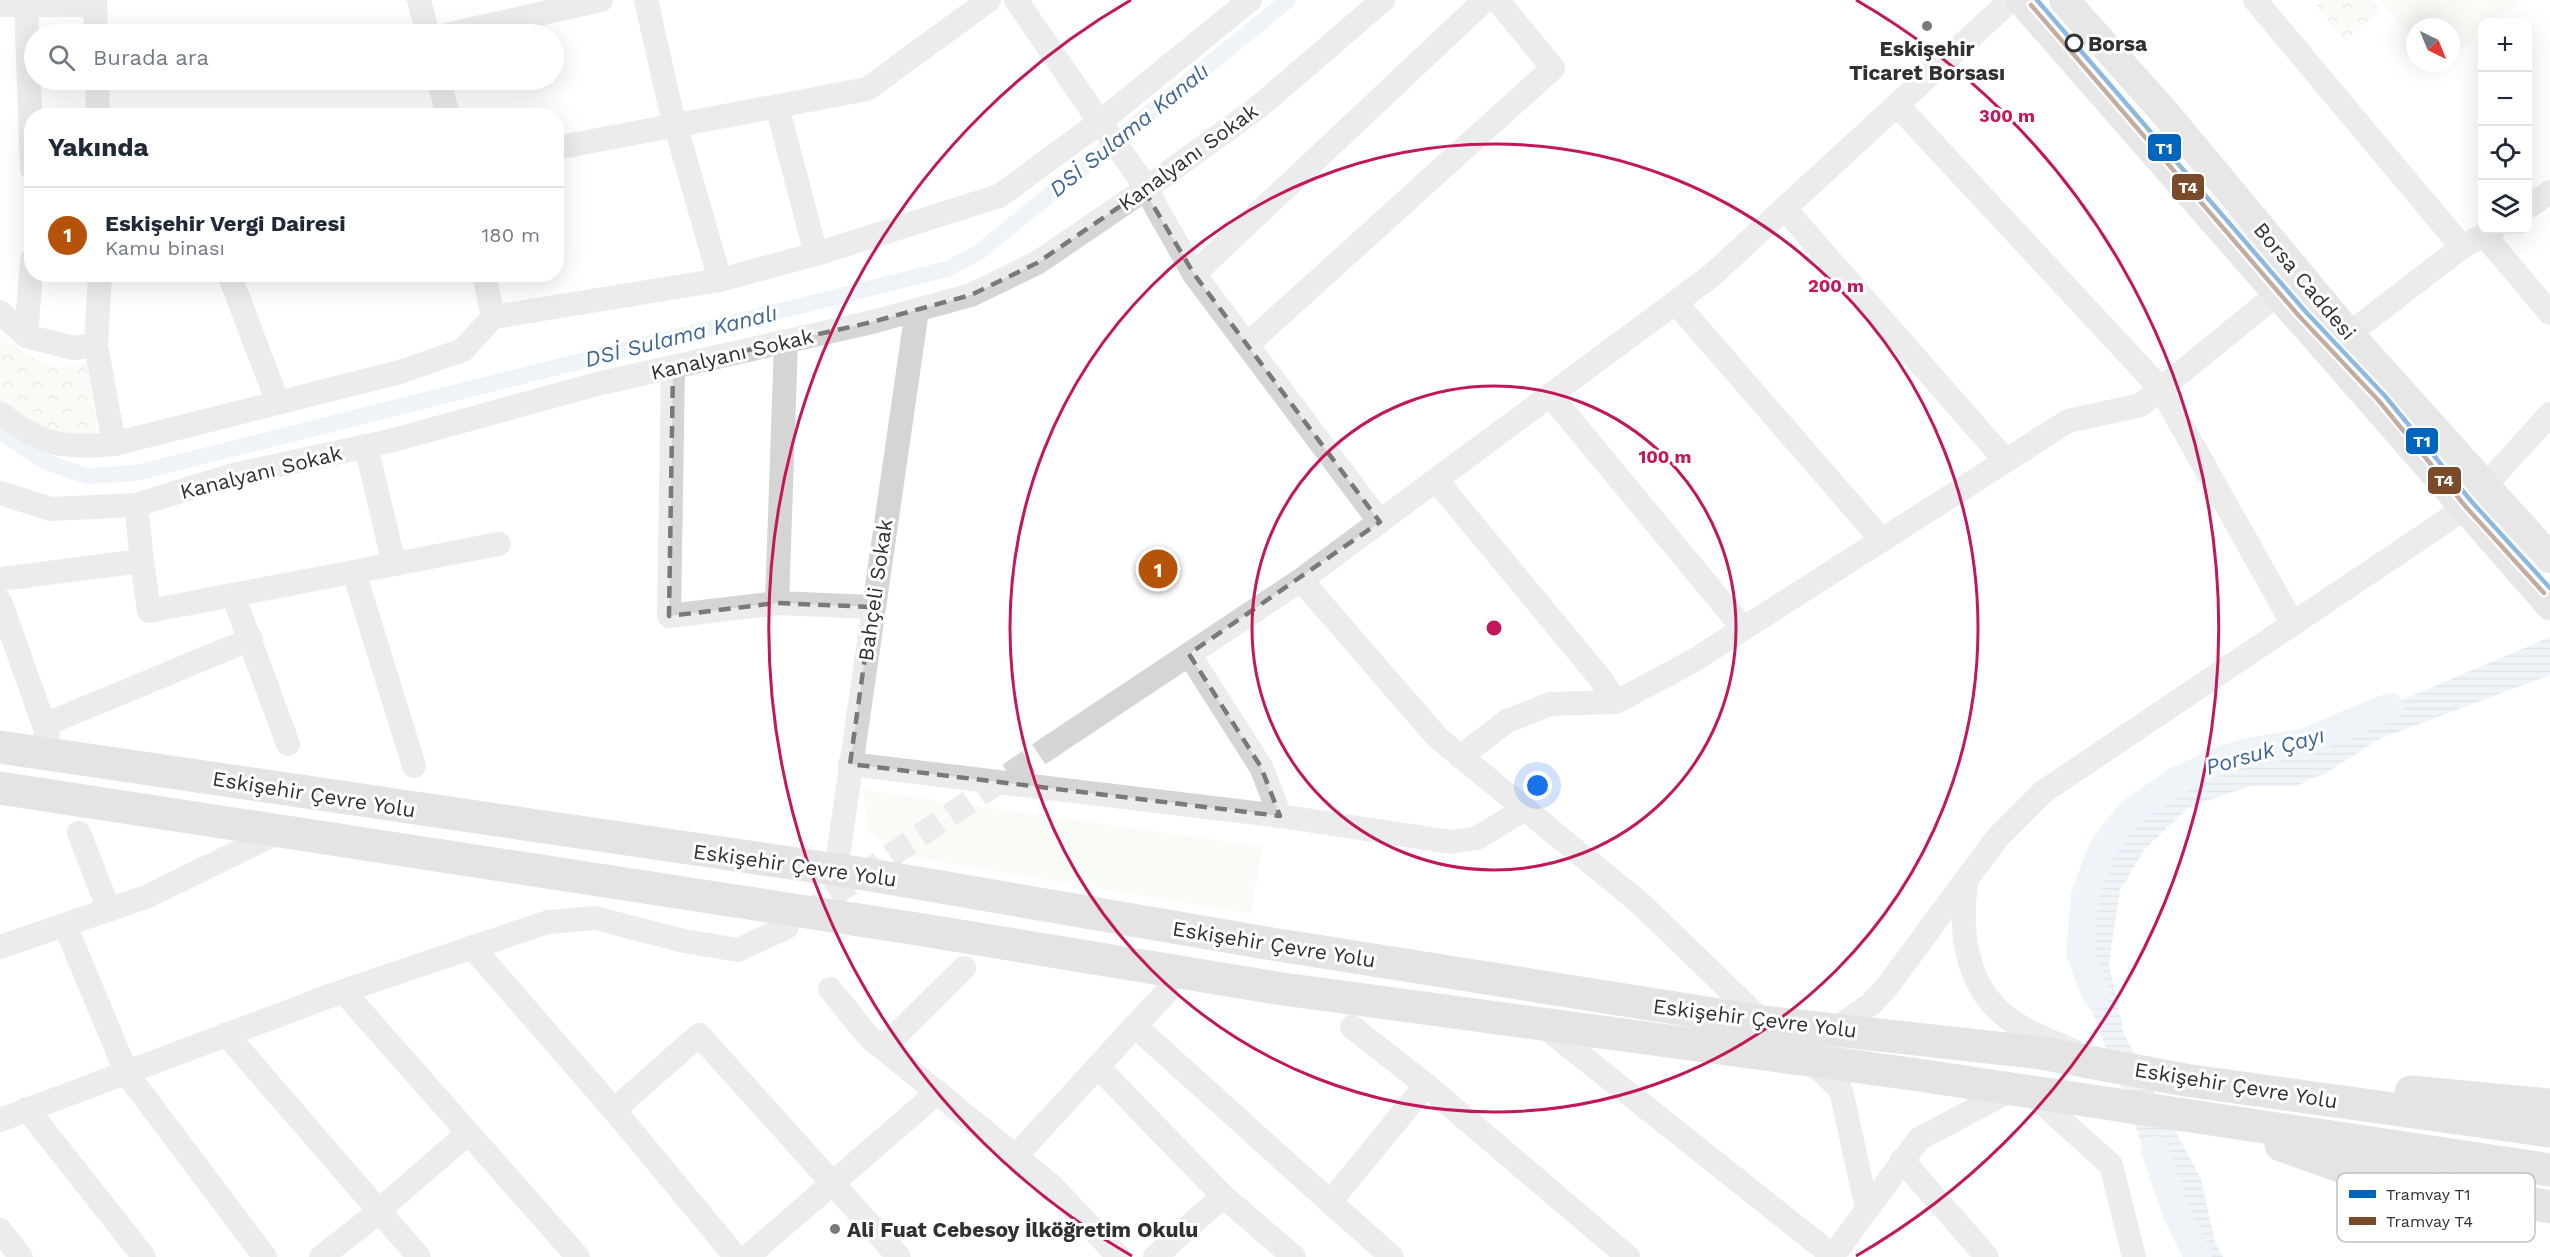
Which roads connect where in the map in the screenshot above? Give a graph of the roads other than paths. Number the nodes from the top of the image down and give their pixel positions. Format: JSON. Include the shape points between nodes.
{"nodes":[{"id":1,"x":419,"y":0,"type":"edge"},
{"id":2,"x":601,"y":0,"type":"edge"},
{"id":3,"x":646,"y":0,"type":"edge"},
{"id":4,"x":989,"y":0,"type":"edge"},
{"id":5,"x":1016,"y":0,"type":"edge"},
{"id":6,"x":1250,"y":0,"type":"edge"},
{"id":7,"x":1383,"y":0,"type":"edge"},
{"id":8,"x":1485,"y":0,"type":"edge"},
{"id":9,"x":1497,"y":0,"type":"edge"},
{"id":10,"x":2011,"y":0,"type":"edge"},
{"id":11,"x":2021,"y":0,"type":"edge"},
{"id":12,"x":2064,"y":0,"type":"edge"},
{"id":13,"x":2254,"y":0,"type":"edge"},
{"id":14,"x":95,"y":2,"type":"edge"},
{"id":15,"x":0,"y":5,"type":"edge"},
{"id":16,"x":26,"y":6,"type":"junction"},
{"id":17,"x":27,"y":24,"type":"edge"},
{"id":18,"x":96,"y":24,"type":"edge"},
{"id":19,"x":425,"y":24,"type":"edge"},
{"id":20,"x":494,"y":24,"type":"edge"},
{"id":21,"x":29,"y":90,"type":"edge"},
{"id":22,"x":97,"y":90,"type":"edge"},
{"id":23,"x":442,"y":90,"type":"edge"},
{"id":24,"x":1898,"y":105,"type":"junction"},
{"id":25,"x":777,"y":106,"type":"junction"},
{"id":26,"x":30,"y":108,"type":"edge"},
{"id":27,"x":98,"y":108,"type":"edge"},
{"id":28,"x":446,"y":108,"type":"edge"},
{"id":29,"x":675,"y":124,"type":"junction"},
{"id":30,"x":1104,"y":128,"type":"junction"},
{"id":31,"x":564,"y":146,"type":"edge"},
{"id":32,"x":1141,"y":184,"type":"junction"},
{"id":33,"x":2550,"y":192,"type":"edge"},
{"id":34,"x":2532,"y":204,"type":"edge"},
{"id":35,"x":1785,"y":209,"type":"junction"},
{"id":36,"x":2485,"y":234,"type":"edge"},
{"id":37,"x":2490,"y":234,"type":"edge"},
{"id":38,"x":2462,"y":247,"type":"junction"},
{"id":39,"x":816,"y":254,"type":"junction"},
{"id":40,"x":1194,"y":274,"type":"junction"},
{"id":41,"x":720,"y":280,"type":"junction"},
{"id":42,"x":30,"y":282,"type":"edge"},
{"id":43,"x":100,"y":282,"type":"edge"},
{"id":44,"x":232,"y":282,"type":"edge"},
{"id":45,"x":486,"y":282,"type":"edge"},
{"id":46,"x":2276,"y":295,"type":"junction"},
{"id":47,"x":1676,"y":303,"type":"junction"},
{"id":48,"x":917,"y":310,"type":"junction"},
{"id":49,"x":0,"y":312,"type":"edge"},
{"id":50,"x":2550,"y":313,"type":"edge"},
{"id":51,"x":493,"y":317,"type":"junction"},
{"id":52,"x":2349,"y":334,"type":"junction"},
{"id":53,"x":26,"y":336,"type":"junction"},
{"id":54,"x":786,"y":342,"type":"junction"},
{"id":55,"x":1248,"y":344,"type":"junction"},
{"id":56,"x":96,"y":345,"type":"junction"},
{"id":57,"x":673,"y":367,"type":"junction"},
{"id":58,"x":2161,"y":389,"type":"junction"},
{"id":59,"x":1550,"y":395,"type":"junction"},
{"id":60,"x":278,"y":403,"type":"junction"},
{"id":61,"x":0,"y":413,"type":"edge"},
{"id":62,"x":2550,"y":414,"type":"edge"},
{"id":63,"x":114,"y":444,"type":"junction"},
{"id":64,"x":366,"y":446,"type":"junction"},
{"id":65,"x":2006,"y":460,"type":"junction"},
{"id":66,"x":1436,"y":480,"type":"junction"},
{"id":67,"x":2487,"y":487,"type":"junction"},
{"id":68,"x":0,"y":493,"type":"edge"},
{"id":69,"x":136,"y":505,"type":"junction"},
{"id":70,"x":2465,"y":508,"type":"junction"},
{"id":71,"x":1380,"y":522,"type":"junction"},
{"id":72,"x":1881,"y":539,"type":"junction"},
{"id":73,"x":499,"y":544,"type":"dead end"},
{"id":74,"x":2550,"y":558,"type":"edge"},
{"id":75,"x":142,"y":561,"type":"junction"},
{"id":76,"x":394,"y":564,"type":"junction"},
{"id":77,"x":354,"y":572,"type":"junction"},
{"id":78,"x":0,"y":579,"type":"edge"},
{"id":79,"x":1301,"y":580,"type":"junction"},
{"id":80,"x":232,"y":595,"type":"junction"},
{"id":81,"x":0,"y":601,"type":"edge"},
{"id":82,"x":777,"y":603,"type":"junction"},
{"id":83,"x":2550,"y":605,"type":"edge"},
{"id":84,"x":872,"y":607,"type":"junction"},
{"id":85,"x":2293,"y":624,"type":"junction"},
{"id":86,"x":1743,"y":628,"type":"junction"},
{"id":87,"x":251,"y":639,"type":"junction"},
{"id":88,"x":1189,"y":654,"type":"junction"},
{"id":89,"x":1616,"y":702,"type":"junction"},
{"id":90,"x":288,"y":744,"type":"dead end"},
{"id":91,"x":1054,"y":744,"type":"tunnel mouth"},
{"id":92,"x":0,"y":747,"type":"edge"},
{"id":93,"x":1460,"y":757,"type":"junction"},
{"id":94,"x":850,"y":764,"type":"junction"},
{"id":95,"x":414,"y":766,"type":"dead end"},
{"id":96,"x":0,"y":788,"type":"edge"},
{"id":97,"x":1525,"y":809,"type":"junction"},
{"id":98,"x":1280,"y":816,"type":"junction"},
{"id":99,"x":279,"y":832,"type":"junction"},
{"id":100,"x":79,"y":833,"type":"dead end"},
{"id":101,"x":836,"y":870,"type":"junction"},
{"id":102,"x":1967,"y":875,"type":"junction"},
{"id":103,"x":109,"y":910,"type":"junction"},
{"id":104,"x":65,"y":925,"type":"junction"},
{"id":105,"x":787,"y":927,"type":"tunnel mouth"},
{"id":106,"x":0,"y":947,"type":"edge"},
{"id":107,"x":472,"y":947,"type":"junction"},
{"id":108,"x":964,"y":968,"type":"dead end"},
{"id":109,"x":830,"y":989,"type":"dead end"},
{"id":110,"x":343,"y":991,"type":"junction"},
{"id":111,"x":1166,"y":993,"type":"dead end"},
{"id":112,"x":1763,"y":1022,"type":"junction"},
{"id":113,"x":1540,"y":1024,"type":"junction"},
{"id":114,"x":1135,"y":1026,"type":"junction"},
{"id":115,"x":1352,"y":1027,"type":"dead end"},
{"id":116,"x":1835,"y":1029,"type":"junction"},
{"id":117,"x":226,"y":1034,"type":"junction"},
{"id":118,"x":883,"y":1048,"type":"junction"},
{"id":119,"x":1810,"y":1060,"type":"junction"},
{"id":120,"x":2098,"y":1062,"type":"junction"},
{"id":121,"x":1098,"y":1067,"type":"junction"},
{"id":122,"x":127,"y":1074,"type":"junction"},
{"id":123,"x":2185,"y":1080,"type":"junction"},
{"id":124,"x":1425,"y":1085,"type":"junction"},
{"id":125,"x":2021,"y":1091,"type":"junction"},
{"id":126,"x":938,"y":1092,"type":"junction"},
{"id":127,"x":2550,"y":1105,"type":"edge"},
{"id":128,"x":27,"y":1109,"type":"junction"},
{"id":129,"x":614,"y":1110,"type":"junction"},
{"id":130,"x":0,"y":1120,"type":"edge"},
{"id":131,"x":2212,"y":1121,"type":"junction"},
{"id":132,"x":2550,"y":1131,"type":"edge"},
{"id":133,"x":467,"y":1134,"type":"junction"},
{"id":134,"x":1016,"y":1156,"type":"junction"},
{"id":135,"x":1902,"y":1160,"type":"junction"},
{"id":136,"x":2550,"y":1170,"type":"edge"},
{"id":137,"x":2365,"y":1173,"type":"edge"},
{"id":138,"x":833,"y":1184,"type":"junction"},
{"id":139,"x":1223,"y":1196,"type":"junction"},
{"id":140,"x":1330,"y":1202,"type":"junction"},
{"id":141,"x":2535,"y":1204,"type":"edge"},
{"id":142,"x":2550,"y":1207,"type":"edge"},
{"id":143,"x":1867,"y":1209,"type":"junction"},
{"id":144,"x":379,"y":1211,"type":"junction"},
{"id":145,"x":0,"y":1230,"type":"edge"},
{"id":146,"x":21,"y":1257,"type":"edge"},
{"id":147,"x":144,"y":1257,"type":"edge"},
{"id":148,"x":265,"y":1257,"type":"edge"},
{"id":149,"x":321,"y":1257,"type":"edge"},
{"id":150,"x":419,"y":1257,"type":"edge"},
{"id":151,"x":578,"y":1257,"type":"edge"},
{"id":152,"x":736,"y":1257,"type":"edge"},
{"id":153,"x":747,"y":1257,"type":"edge"},
{"id":154,"x":899,"y":1257,"type":"edge"},
{"id":155,"x":1119,"y":1257,"type":"edge"},
{"id":156,"x":1155,"y":1257,"type":"edge"},
{"id":157,"x":1294,"y":1257,"type":"edge"},
{"id":158,"x":1392,"y":1257,"type":"edge"},
{"id":159,"x":1628,"y":1257,"type":"edge"},
{"id":160,"x":1832,"y":1257,"type":"edge"},
{"id":161,"x":1987,"y":1257,"type":"edge"},
{"id":162,"x":2134,"y":1257,"type":"edge"}],
"edges":[{"from":1,"to":19,"type":"street"},
{"from":2,"to":20,"type":"street"},
{"from":3,"to":29,"type":"street"},
{"from":4,"to":25,"type":"street","via":[[867,89]]},
{"from":5,"to":30,"type":"street"},
{"from":6,"to":30,"type":"street"},
{"from":7,"to":32,"type":"street","name":"Kanalyanı Sokak","via":[[1261,105]]},
{"from":8,"to":40,"type":"street"},
{"from":9,"to":55,"type":"street","via":[[1553,68]]},
{"from":10,"to":24,"type":"street"},
{"from":11,"to":46,"type":"main road","name":"Borsa Caddesi"},
{"from":12,"to":52,"type":"main road","name":"Borsa Caddesi","via":[[2166,114]]},
{"from":13,"to":38,"type":"street"},
{"from":14,"to":16,"type":"street"},
{"from":14,"to":18,"type":"street"},
{"from":15,"to":16,"type":"street"},
{"from":16,"to":17,"type":"street"},
{"from":21,"to":26,"type":"street"},
{"from":22,"to":27,"type":"street"},
{"from":23,"to":28,"type":"street"},
{"from":24,"to":35,"type":"street"},
{"from":24,"to":58,"type":"street"},
{"from":25,"to":29,"type":"street"},
{"from":25,"to":39,"type":"street"},
{"from":29,"to":31,"type":"street"},
{"from":29,"to":41,"type":"street"},
{"from":30,"to":32,"type":"street"},
{"from":30,"to":39,"type":"street","via":[[999,196]]},
{"from":32,"to":40,"type":"street"},
{"from":32,"to":48,"type":"street","name":"Kanalyanı Sokak","via":[[1037,263],[971,295]]},
{"from":33,"to":34,"type":"street"},
{"from":35,"to":47,"type":"street"},
{"from":35,"to":65,"type":"street"},
{"from":36,"to":38,"type":"street"},
{"from":37,"to":50,"type":"street"},
{"from":38,"to":52,"type":"street"},
{"from":39,"to":41,"type":"street"},
{"from":40,"to":55,"type":"street"},
{"from":41,"to":51,"type":"street"},
{"from":42,"to":53,"type":"street"},
{"from":43,"to":56,"type":"street"},
{"from":44,"to":60,"type":"street"},
{"from":45,"to":51,"type":"street"},
{"from":46,"to":58,"type":"street"},
{"from":46,"to":70,"type":"main road","name":"Borsa Caddesi"},
{"from":47,"to":59,"type":"street"},
{"from":47,"to":72,"type":"street"},
{"from":48,"to":54,"type":"street","name":"Kanalyanı Sokak"},
{"from":48,"to":84,"type":"street","name":"Bahçeli Sokak"},
{"from":49,"to":53,"type":"street"},
{"from":51,"to":60,"type":"street","via":[[463,350],[400,372]]},
{"from":52,"to":67,"type":"main road","name":"Borsa Caddesi"},
{"from":53,"to":56,"type":"street","via":[[73,348]]},
{"from":54,"to":57,"type":"street","name":"Kanalyanı Sokak"},
{"from":54,"to":82,"type":"street"},
{"from":55,"to":71,"type":"street"},
{"from":56,"to":63,"type":"street"},
{"from":57,"to":64,"type":"street","name":"Kanalyanı Sokak"},
{"from":57,"to":82,"type":"street","via":[[669,616]]},
{"from":58,"to":65,"type":"street","via":[[2141,405],[2068,421]]},
{"from":58,"to":85,"type":"street"},
{"from":59,"to":66,"type":"street"},
{"from":59,"to":86,"type":"street"},
{"from":60,"to":63,"type":"street"},
{"from":61,"to":63,"type":"street","via":[[45,442],[79,447]]},
{"from":62,"to":67,"type":"street"},
{"from":64,"to":69,"type":"street","name":"Kanalyanı Sokak","via":[[233,475]]},
{"from":64,"to":76,"type":"street"},
{"from":65,"to":72,"type":"street"},
{"from":66,"to":71,"type":"street"},
{"from":66,"to":89,"type":"street"},
{"from":67,"to":70,"type":"street"},
{"from":67,"to":74,"type":"main road","name":"Borsa Caddesi"},
{"from":68,"to":69,"type":"street","name":"Kanalyanı Sokak","via":[[51,509]]},
{"from":69,"to":75,"type":"street"},
{"from":70,"to":83,"type":"main road","name":"Borsa Caddesi"},
{"from":70,"to":85,"type":"street"},
{"from":71,"to":79,"type":"street"},
{"from":72,"to":86,"type":"street"},
{"from":73,"to":76,"type":"street"},
{"from":75,"to":78,"type":"street"},
{"from":75,"to":80,"type":"street","via":[[149,611]]},
{"from":76,"to":77,"type":"street"},
{"from":77,"to":80,"type":"street"},
{"from":77,"to":95,"type":"street"},
{"from":79,"to":88,"type":"street"},
{"from":79,"to":93,"type":"street","via":[[1437,737]]},
{"from":80,"to":87,"type":"street"},
{"from":81,"to":87,"type":"street","via":[[46,731]]},
{"from":82,"to":84,"type":"street"},
{"from":84,"to":94,"type":"street","name":"Bahçeli Sokak"},
{"from":85,"to":102,"type":"street","via":[[2043,792]]},
{"from":86,"to":89,"type":"street"},
{"from":87,"to":90,"type":"street"},
{"from":88,"to":91,"type":"street"},
{"from":88,"to":98,"type":"street","via":[[1261,768]]},
{"from":89,"to":93,"type":"street","via":[[1550,704],[1507,721]]},
{"from":92,"to":101,"type":"highway","name":"Eskişehir Çevre Yolu"},
{"from":93,"to":97,"type":"street"},
{"from":94,"to":98,"type":"street"},
{"from":94,"to":101,"type":"street","name":"Bahçeli Sokak"},
{"from":96,"to":99,"type":"highway","name":"Eskişehir Çevre Yolu"},
{"from":97,"to":98,"type":"street","via":[[1477,838],[1451,842]]},
{"from":97,"to":112,"type":"street","via":[[1641,904]]},
{"from":99,"to":103,"type":"street","via":[[146,897]]},
{"from":99,"to":113,"type":"highway","name":"Eskişehir Çevre Yolu","via":[[1276,988]]},
{"from":100,"to":103,"type":"street"},
{"from":101,"to":112,"type":"highway","name":"Eskişehir Çevre Yolu"},
{"from":102,"to":116,"type":"street","via":[[1886,988],[1871,1004]]},
{"from":102,"to":120,"type":"street","via":[[1962,907],[1965,948],[1985,992],[2004,1015]]},
{"from":103,"to":104,"type":"street"},
{"from":104,"to":106,"type":"street"},
{"from":104,"to":122,"type":"street"},
{"from":105,"to":107,"type":"street","via":[[738,950],[684,941],[595,918],[548,922]]},
{"from":107,"to":110,"type":"street"},
{"from":107,"to":129,"type":"street"},
{"from":108,"to":118,"type":"street"},
{"from":109,"to":118,"type":"street"},
{"from":110,"to":117,"type":"street"},
{"from":110,"to":133,"type":"street"},
{"from":111,"to":114,"type":"street"},
{"from":112,"to":116,"type":"highway","name":"Eskişehir Çevre Yolu"},
{"from":113,"to":119,"type":"highway","name":"Eskişehir Çevre Yolu"},
{"from":113,"to":160,"type":"street"},
{"from":114,"to":121,"type":"street"},
{"from":114,"to":140,"type":"street"},
{"from":115,"to":124,"type":"street"},
{"from":116,"to":120,"type":"highway","name":"Eskişehir Çevre Yolu"},
{"from":117,"to":122,"type":"street"},
{"from":117,"to":144,"type":"street"},
{"from":118,"to":126,"type":"street"},
{"from":119,"to":125,"type":"highway","name":"Eskişehir Çevre Yolu"},
{"from":119,"to":143,"type":"street","via":[[1841,1090]]},
{"from":120,"to":123,"type":"highway","name":"Eskişehir Çevre Yolu"},
{"from":121,"to":134,"type":"street"},
{"from":121,"to":139,"type":"street"},
{"from":122,"to":128,"type":"street"},
{"from":122,"to":148,"type":"street"},
{"from":123,"to":127,"type":"highway","via":[[2462,1095]]},
{"from":123,"to":132,"type":"highway","name":"Eskişehir Çevre Yolu"},
{"from":124,"to":140,"type":"street"},
{"from":124,"to":159,"type":"street"},
{"from":125,"to":131,"type":"highway","name":"Eskişehir Çevre Yolu"},
{"from":125,"to":135,"type":"street","via":[[1919,1139]]},
{"from":125,"to":162,"type":"street","via":[[2111,1165]]},
{"from":126,"to":134,"type":"street"},
{"from":126,"to":138,"type":"street"},
{"from":128,"to":130,"type":"street"},
{"from":128,"to":147,"type":"street"},
{"from":129,"to":138,"type":"street","via":[[699,1035]]},
{"from":129,"to":152,"type":"street"},
{"from":131,"to":136,"type":"highway","name":"Eskişehir Çevre Yolu"},
{"from":131,"to":137,"type":"highway"},
{"from":133,"to":144,"type":"street"},
{"from":133,"to":151,"type":"street"},
{"from":134,"to":155,"type":"street","via":[[1051,1185]]},
{"from":135,"to":143,"type":"street"},
{"from":135,"to":161,"type":"street"},
{"from":138,"to":153,"type":"street"},
{"from":138,"to":154,"type":"street"},
{"from":139,"to":156,"type":"street"},
{"from":139,"to":157,"type":"street"},
{"from":140,"to":158,"type":"street"},
{"from":141,"to":142,"type":"highway"},
{"from":143,"to":160,"type":"street"},
{"from":144,"to":149,"type":"street"},
{"from":144,"to":150,"type":"street"},
{"from":145,"to":146,"type":"street"}]}
